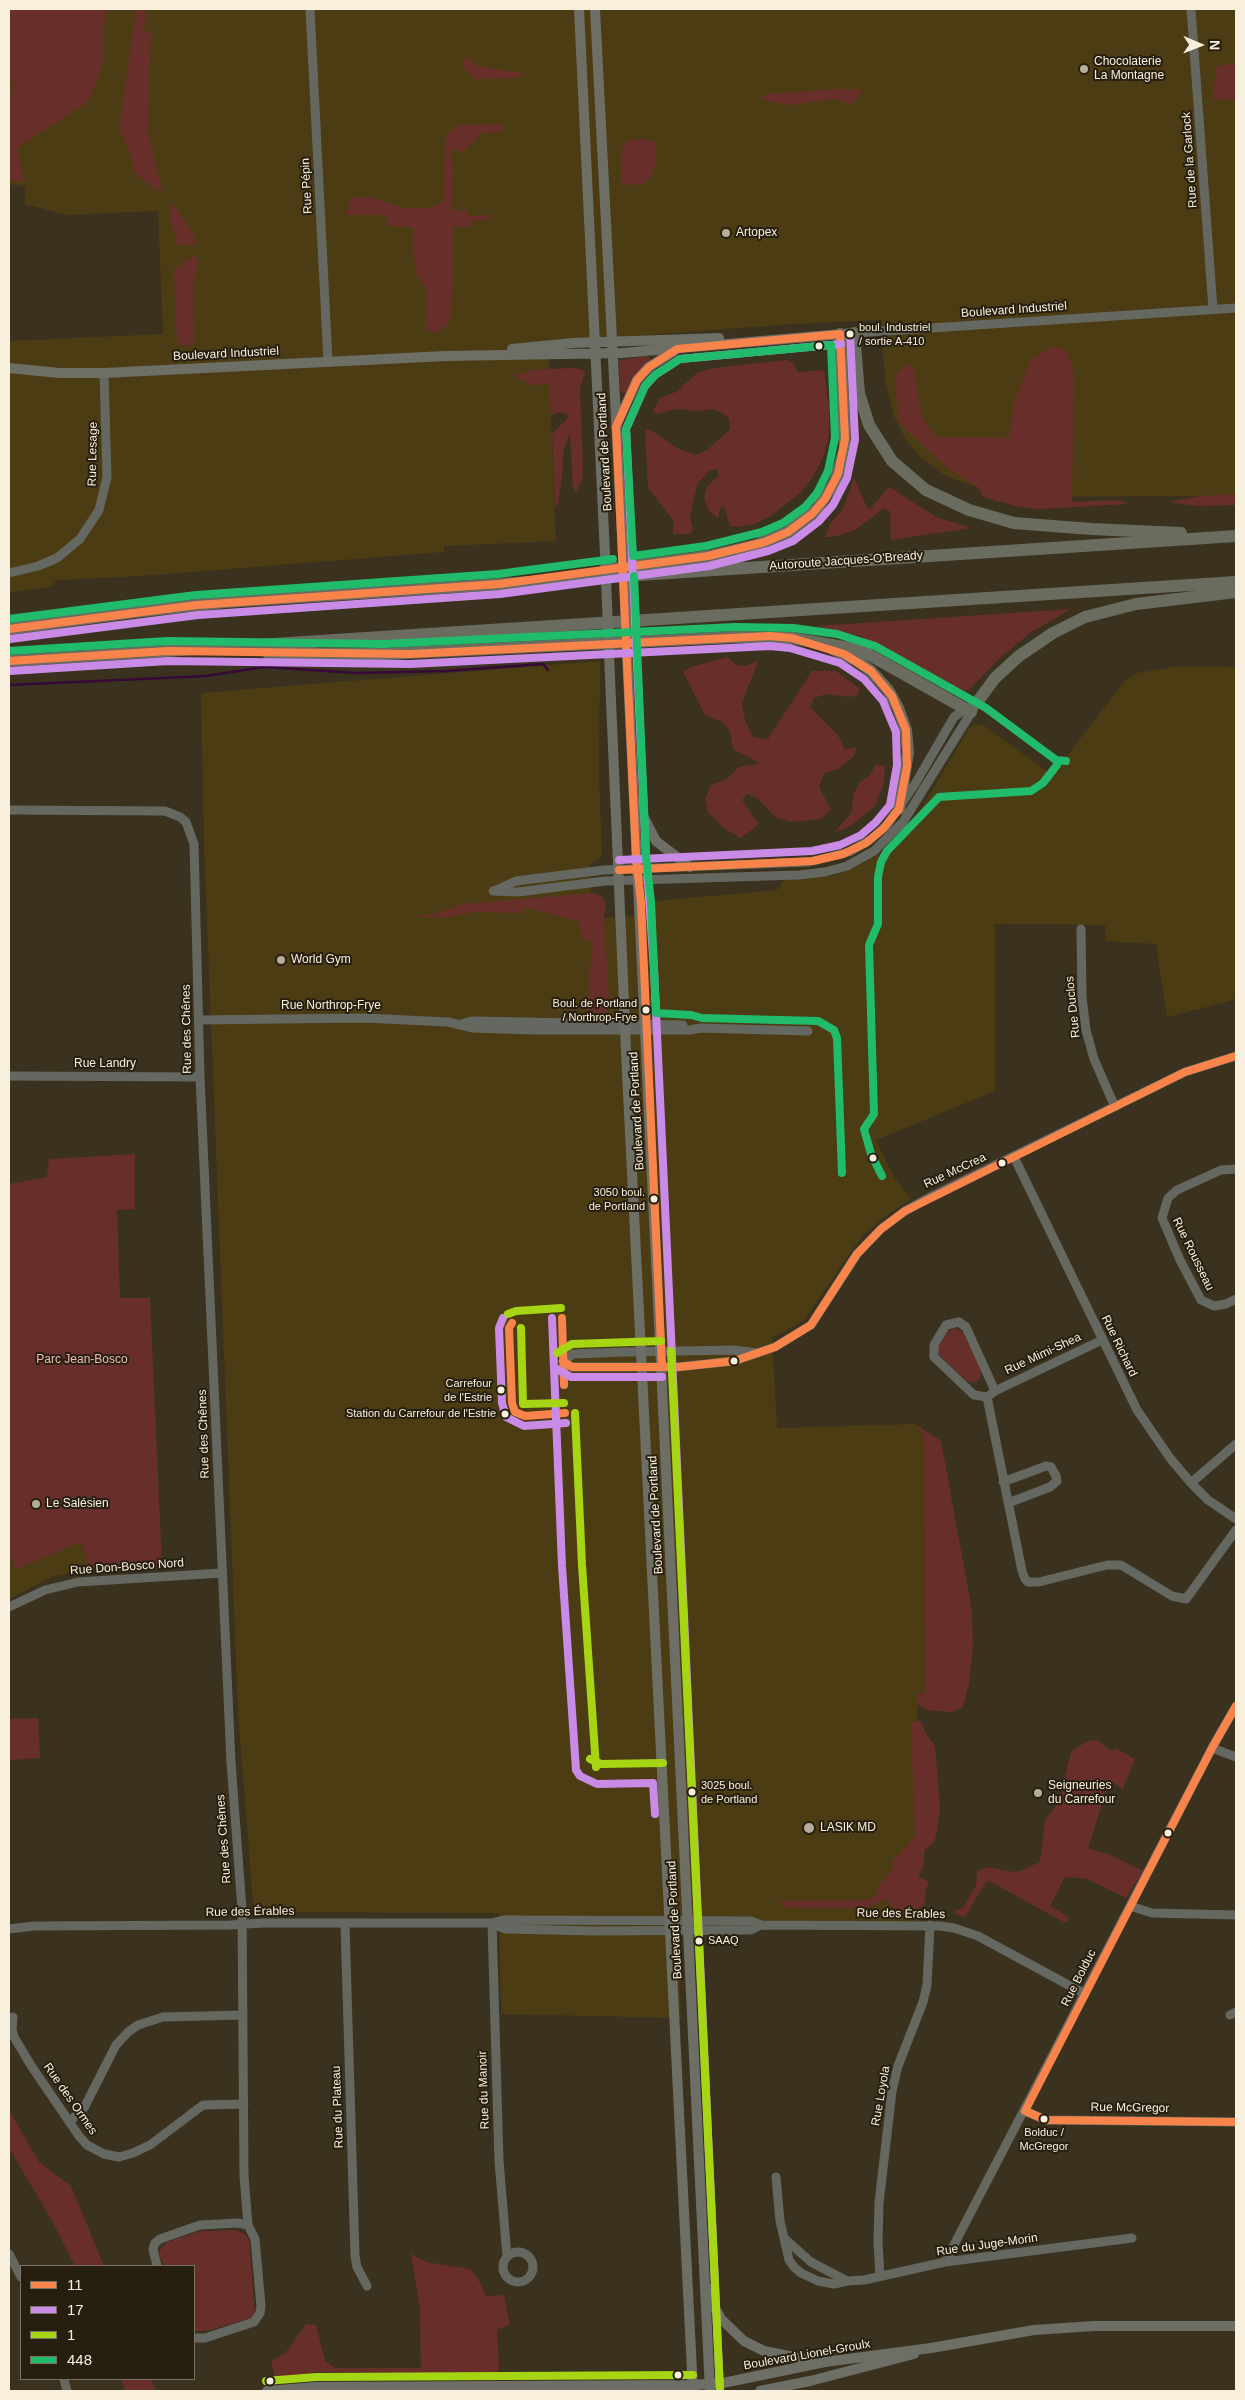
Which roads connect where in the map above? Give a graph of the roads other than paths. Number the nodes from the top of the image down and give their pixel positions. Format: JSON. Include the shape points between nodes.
{"nodes":[{"id":1,"x":310,"y":9,"type":"edge"},
{"id":2,"x":579,"y":9,"type":"edge"},
{"id":3,"x":595,"y":9,"type":"edge"},
{"id":4,"x":1191,"y":9,"type":"edge"},
{"id":5,"x":1236,"y":308,"type":"edge"},
{"id":6,"x":1213,"y":309,"type":"junction"},
{"id":7,"x":854,"y":332,"type":"junction"},
{"id":8,"x":840,"y":334,"type":"junction"},
{"id":9,"x":793,"y":337,"type":"junction"},
{"id":10,"x":612,"y":342,"type":"junction"},
{"id":11,"x":595,"y":347,"type":"junction"},
{"id":12,"x":677,"y":349,"type":"junction"},
{"id":13,"x":612,"y":353,"type":"junction"},
{"id":14,"x":328,"y":362,"type":"junction"},
{"id":15,"x":9,"y":368,"type":"edge"},
{"id":16,"x":104,"y":373,"type":"junction"},
{"id":17,"x":616,"y":427,"type":"junction"},
{"id":18,"x":1236,"y":536,"type":"edge"},
{"id":19,"x":9,"y":572,"type":"edge"},
{"id":20,"x":1236,"y":582,"type":"edge"},
{"id":21,"x":499,"y":584,"type":"junction"},
{"id":22,"x":1236,"y":592,"type":"edge"},
{"id":23,"x":9,"y":629,"type":"edge"},
{"id":24,"x":792,"y":638,"type":"junction"},
{"id":25,"x":168,"y":651,"type":"junction"},
{"id":26,"x":9,"y":661,"type":"edge"},
{"id":27,"x":978,"y":701,"type":"joint"},
{"id":28,"x":968,"y":711,"type":"junction"},
{"id":29,"x":634,"y":799,"type":"junction"},
{"id":30,"x":899,"y":809,"type":"junction"},
{"id":31,"x":9,"y":810,"type":"edge"},
{"id":32,"x":690,"y":867,"type":"junction"},
{"id":33,"x":619,"y":870,"type":"junction"},
{"id":34,"x":637,"y":870,"type":"junction"},
{"id":35,"x":619,"y":881,"type":"junction"},
{"id":36,"x":638,"y":881,"type":"junction"},
{"id":37,"x":1081,"y":929,"type":"dead end"},
{"id":38,"x":199,"y":1020,"type":"junction"},
{"id":39,"x":625,"y":1027,"type":"junction"},
{"id":40,"x":646,"y":1027,"type":"junction"},
{"id":41,"x":808,"y":1031,"type":"dead end"},
{"id":42,"x":1236,"y":1056,"type":"edge"},
{"id":43,"x":9,"y":1076,"type":"edge"},
{"id":44,"x":200,"y":1078,"type":"junction"},
{"id":45,"x":1115,"y":1107,"type":"junction"},
{"id":46,"x":1014,"y":1157,"type":"junction"},
{"id":47,"x":1236,"y":1169,"type":"edge"},
{"id":48,"x":1236,"y":1299,"type":"edge"},
{"id":49,"x":1102,"y":1340,"type":"junction"},
{"id":50,"x":642,"y":1351,"type":"junction"},
{"id":51,"x":661,"y":1351,"type":"junction"},
{"id":52,"x":757,"y":1353,"type":"junction"},
{"id":53,"x":642,"y":1367,"type":"junction"},
{"id":54,"x":662,"y":1367,"type":"junction"},
{"id":55,"x":995,"y":1390,"type":"junction"},
{"id":56,"x":987,"y":1397,"type":"junction"},
{"id":57,"x":1236,"y":1444,"type":"edge"},
{"id":58,"x":1003,"y":1482,"type":"junction"},
{"id":59,"x":1191,"y":1483,"type":"junction"},
{"id":60,"x":1008,"y":1503,"type":"junction"},
{"id":61,"x":1236,"y":1519,"type":"edge"},
{"id":62,"x":1236,"y":1530,"type":"edge"},
{"id":63,"x":222,"y":1573,"type":"junction"},
{"id":64,"x":9,"y":1607,"type":"edge"},
{"id":65,"x":1236,"y":1706,"type":"edge"},
{"id":66,"x":1212,"y":1748,"type":"junction"},
{"id":67,"x":1236,"y":1757,"type":"edge"},
{"id":68,"x":1130,"y":1906,"type":"junction"},
{"id":69,"x":1236,"y":1915,"type":"edge"},
{"id":70,"x":243,"y":1924,"type":"junction"},
{"id":71,"x":345,"y":1924,"type":"junction"},
{"id":72,"x":492,"y":1924,"type":"junction"},
{"id":73,"x":671,"y":1925,"type":"junction"},
{"id":74,"x":688,"y":1925,"type":"junction"},
{"id":75,"x":930,"y":1925,"type":"junction"},
{"id":76,"x":9,"y":1929,"type":"edge"},
{"id":77,"x":1085,"y":1994,"type":"junction"},
{"id":78,"x":243,"y":2015,"type":"junction"},
{"id":79,"x":14,"y":2018,"type":"dead end"},
{"id":80,"x":244,"y":2104,"type":"junction"},
{"id":81,"x":1025,"y":2111,"type":"junction"},
{"id":82,"x":69,"y":2122,"type":"junction"},
{"id":83,"x":1236,"y":2122,"type":"edge"},
{"id":84,"x":776,"y":2177,"type":"dead end"},
{"id":85,"x":248,"y":2225,"type":"junction"},
{"id":86,"x":784,"y":2238,"type":"junction"},
{"id":87,"x":1132,"y":2238,"type":"dead end"},
{"id":88,"x":703,"y":2249,"type":"junction"},
{"id":89,"x":9,"y":2254,"type":"edge"},
{"id":90,"x":507,"y":2256,"type":"dead end"},
{"id":91,"x":945,"y":2262,"type":"junction"},
{"id":92,"x":157,"y":2265,"type":"edge"},
{"id":93,"x":20,"y":2275,"type":"edge"},
{"id":94,"x":880,"y":2276,"type":"junction"},
{"id":95,"x":847,"y":2281,"type":"junction"},
{"id":96,"x":367,"y":2286,"type":"dead end"},
{"id":97,"x":1236,"y":2326,"type":"edge"},
{"id":98,"x":195,"y":2338,"type":"edge"},
{"id":99,"x":931,"y":2348,"type":"junction"},
{"id":100,"x":825,"y":2362,"type":"junction"},
{"id":101,"x":810,"y":2381,"type":"junction"},
{"id":102,"x":693,"y":2388,"type":"edge"},
{"id":103,"x":710,"y":2388,"type":"edge"},
{"id":104,"x":267,"y":2391,"type":"edge"},
{"id":105,"x":760,"y":2391,"type":"edge"},
{"id":106,"x":782,"y":2391,"type":"edge"}],
"edges":[{"from":1,"to":14,"type":"street","name":"Rue Pépin"},
{"from":2,"to":11,"type":"main road","name":"Boulevard de Portland"},
{"from":3,"to":10,"type":"main road","name":"Boulevard de Portland"},
{"from":4,"to":6,"type":"street","name":"Rue de la Garlock"},
{"from":5,"to":6,"type":"street","name":"Boulevard Industriel"},
{"from":6,"to":7,"type":"street","name":"Boulevard Industriel"},
{"from":7,"to":8,"type":"main road","name":"Boulevard Industriel"},
{"from":7,"to":18,"type":"highway","via":[[860,398],[874,435],[902,471],[937,496],[975,513],[1022,524]]},
{"from":8,"to":9,"type":"main road","name":"Boulevard Industriel"},
{"from":8,"to":21,"type":"highway","via":[[845,429],[843,457],[835,482],[799,525],[769,541],[712,556]]},
{"from":9,"to":10,"type":"main road","name":"Boulevard Industriel"},
{"from":9,"to":12,"type":"main road","name":"Boulevard Industriel"},
{"from":10,"to":11,"type":"main road","name":"Boulevard Industriel"},
{"from":10,"to":13,"type":"main road","name":"Boulevard de Portland"},
{"from":11,"to":13,"type":"main road","name":"Boulevard Industriel"},
{"from":11,"to":14,"type":"main road","name":"Boulevard Industriel"},
{"from":11,"to":33,"type":"main road","name":"Boulevard de Portland","bridge":true},
{"from":12,"to":13,"type":"main road","name":"Boulevard Industriel"},
{"from":12,"to":17,"type":"main road","via":[[640,376]]},
{"from":13,"to":17,"type":"main road","name":"Boulevard de Portland"},
{"from":14,"to":16,"type":"main road","name":"Boulevard Industriel"},
{"from":15,"to":16,"type":"main road","name":"Boulevard Industriel"},
{"from":16,"to":19,"type":"street","name":"Rue Lesage","via":[[107,477],[99,510],[87,531],[65,552],[38,566]]},
{"from":17,"to":29,"type":"main road","name":"Boulevard de Portland","bridge":true},
{"from":18,"to":21,"type":"highway","name":"Autoroute Jacques-O'Bready"},
{"from":20,"to":25,"type":"highway"},
{"from":21,"to":23,"type":"highway","name":"Autoroute Jacques-O'Bready","via":[[206,604]]},
{"from":22,"to":27,"type":"highway","via":[[1122,606],[1077,621],[1019,656],[995,678]]},
{"from":24,"to":25,"type":"highway","via":[[735,636],[384,654]]},
{"from":24,"to":28,"type":"highway","via":[[861,650]]},
{"from":24,"to":30,"type":"highway","via":[[856,660],[875,675],[892,696],[904,722],[908,752]]},
{"from":25,"to":26,"type":"highway"},
{"from":27,"to":28,"type":"street"},
{"from":28,"to":30,"type":"street","via":[[954,717]]},
{"from":28,"to":36,"type":"street","via":[[906,818],[884,844],[862,859],[836,870],[807,875]]},
{"from":29,"to":32,"type":"main road","via":[[656,841]]},
{"from":29,"to":34,"type":"main road","name":"Boulevard de Portland"},
{"from":30,"to":32,"type":"street","via":[[870,840],[832,858],[809,862]]},
{"from":31,"to":38,"type":"street","name":"Rue des Chênes","via":[[165,811],[186,822],[194,844]]},
{"from":32,"to":34,"type":"street"},
{"from":33,"to":34,"type":"street"},
{"from":33,"to":35,"type":"main road","name":"Boulevard de Portland"},
{"from":33,"to":35,"type":"street","via":[[516,881],[493,891],[518,892]]},
{"from":34,"to":36,"type":"main road","name":"Boulevard de Portland"},
{"from":35,"to":36,"type":"street"},
{"from":35,"to":39,"type":"main road","name":"Boulevard de Portland"},
{"from":36,"to":40,"type":"main road","name":"Boulevard de Portland"},
{"from":37,"to":45,"type":"street","name":"Rue Duclos","via":[[1086,1030],[1094,1059]]},
{"from":38,"to":39,"type":"street","name":"Rue Northrop-Frye","via":[[364,1018],[462,1024],[473,1028]]},
{"from":38,"to":44,"type":"street","name":"Rue des Chênes"},
{"from":39,"to":40,"type":"street","name":"Rue Northrop-Frye"},
{"from":39,"to":50,"type":"main road","name":"Boulevard de Portland"},
{"from":40,"to":41,"type":"street","name":"Rue Northrop-Frye"},
{"from":40,"to":51,"type":"main road","name":"Boulevard de Portland"},
{"from":42,"to":45,"type":"street","name":"Rue McCrea","via":[[1185,1072]]},
{"from":43,"to":44,"type":"street","name":"Rue Landry"},
{"from":44,"to":63,"type":"street","name":"Rue des Chênes"},
{"from":45,"to":46,"type":"street","name":"Rue McCrea"},
{"from":46,"to":49,"type":"street","name":"Rue Richard"},
{"from":46,"to":52,"type":"street","name":"Rue McCrea","via":[[930,1196],[892,1220],[857,1254],[811,1324],[784,1343]]},
{"from":47,"to":48,"type":"street","name":"Rue Rousseau","via":[[1221,1170],[1178,1190],[1168,1198],[1162,1218],[1201,1300],[1214,1306]]},
{"from":49,"to":55,"type":"street","name":"Rue Mimi-Shea"},
{"from":49,"to":59,"type":"street","name":"Rue Richard","via":[[1141,1416]]},
{"from":50,"to":51,"type":"street"},
{"from":50,"to":53,"type":"main road","name":"Boulevard de Portland"},
{"from":50,"to":53,"type":"street","name":"Rue McCrea","via":[[573,1354],[563,1361],[572,1367]]},
{"from":51,"to":52,"type":"street","via":[[734,1350]]},
{"from":51,"to":54,"type":"main road","name":"Boulevard de Portland"},
{"from":52,"to":54,"type":"street","name":"Rue McCrea","via":[[734,1361]]},
{"from":53,"to":54,"type":"street","name":"Rue McCrea"},
{"from":53,"to":73,"type":"main road","name":"Boulevard de Portland"},
{"from":54,"to":74,"type":"main road","name":"Boulevard de Portland"},
{"from":55,"to":56,"type":"street","name":"Rue Mimi-Shea"},
{"from":55,"to":56,"type":"street","name":"Rue Mimi-Shea","via":[[966,1327],[960,1322],[946,1325],[934,1344],[934,1357],[974,1395]]},
{"from":56,"to":58,"type":"street"},
{"from":57,"to":59,"type":"street"},
{"from":58,"to":60,"type":"street"},
{"from":58,"to":60,"type":"street","via":[[1046,1466],[1051,1467],[1056,1476],[1050,1487]]},
{"from":59,"to":61,"type":"street","name":"Rue Richard","via":[[1208,1500]]},
{"from":60,"to":62,"type":"street","via":[[1022,1571],[1028,1582],[1107,1565],[1121,1565],[1172,1596],[1186,1599]]},
{"from":63,"to":64,"type":"street","name":"Rue Don-Bosco Nord","via":[[78,1582],[45,1590]]},
{"from":63,"to":70,"type":"street","name":"Rue des Chênes","via":[[230,1753]]},
{"from":65,"to":66,"type":"street","name":"Rue Bolduc"},
{"from":66,"to":67,"type":"street"},
{"from":66,"to":68,"type":"street","name":"Rue Bolduc"},
{"from":68,"to":69,"type":"street","via":[[1152,1913]]},
{"from":68,"to":77,"type":"street","name":"Rue Bolduc"},
{"from":70,"to":71,"type":"street","name":"Rue des Érables"},
{"from":70,"to":76,"type":"street","name":"Rue des Érables"},
{"from":70,"to":78,"type":"street","name":"Rue des Chênes"},
{"from":71,"to":72,"type":"street","name":"Rue des Érables"},
{"from":71,"to":96,"type":"street","name":"Rue du Plateau","via":[[356,2256],[357,2267]]},
{"from":72,"to":73,"type":"street","name":"Rue des Érables","via":[[505,1920]]},
{"from":72,"to":90,"type":"street","name":"Rue du Manoir","via":[[498,2161]]},
{"from":73,"to":74,"type":"street","name":"Rue des Érables"},
{"from":73,"to":102,"type":"main road","name":"Boulevard de Portland"},
{"from":74,"to":75,"type":"street","name":"Rue des Érables","via":[[750,1930],[761,1925]]},
{"from":74,"to":88,"type":"main road","name":"Boulevard de Portland"},
{"from":75,"to":77,"type":"street","name":"Rue des Érables","via":[[978,1936]]},
{"from":75,"to":94,"type":"street","name":"Rue Loyola","via":[[927,1985],[892,2092],[879,2203]]},
{"from":77,"to":81,"type":"street","name":"Rue Bolduc"},
{"from":78,"to":80,"type":"street","name":"Rue des Chênes"},
{"from":78,"to":82,"type":"street","via":[[163,2017],[138,2025],[116,2045],[84,2108]]},
{"from":79,"to":82,"type":"street","name":"Rue des Ormes","via":[[12,2030],[16,2041]]},
{"from":80,"to":82,"type":"street","name":"Rue des Ormes","via":[[203,2105],[150,2145],[119,2157],[87,2145]]},
{"from":80,"to":85,"type":"street","name":"Rue des Chênes"},
{"from":81,"to":83,"type":"street","name":"Rue McGregor","via":[[1046,2120]]},
{"from":81,"to":91,"type":"street","name":"Rue Bolduc"},
{"from":84,"to":86,"type":"street","name":"Rue du Juge-Morin"},
{"from":85,"to":92,"type":"street","via":[[200,2225],[160,2239],[153,2249]]},
{"from":85,"to":98,"type":"street","name":"Rue des Chênes","via":[[256,2239],[261,2306],[258,2318],[205,2338]]},
{"from":86,"to":95,"type":"street","via":[[811,2262]]},
{"from":86,"to":95,"type":"street","name":"Rue du Juge-Morin","via":[[789,2260],[801,2273],[810,2279],[829,2283]]},
{"from":87,"to":91,"type":"street","name":"Rue du Juge-Morin"},
{"from":88,"to":100,"type":"main road","via":[[714,2306],[736,2335],[764,2351]]},
{"from":88,"to":103,"type":"main road","name":"Boulevard de Portland"},
{"from":89,"to":93,"type":"street"},
{"from":91,"to":94,"type":"street","name":"Rue du Juge-Morin"},
{"from":94,"to":95,"type":"street","name":"Rue du Juge-Morin"},
{"from":97,"to":99,"type":"main road","name":"Boulevard Lionel-Groulx","via":[[1064,2327]]},
{"from":99,"to":100,"type":"main road","name":"Boulevard Lionel-Groulx"},
{"from":99,"to":101,"type":"main road","name":"Boulevard Lionel-Groulx","via":[[898,2360]]},
{"from":100,"to":103,"type":"main road","name":"Boulevard Lionel-Groulx"},
{"from":101,"to":105,"type":"main road","name":"Boulevard Lionel-Groulx"},
{"from":101,"to":106,"type":"main road"},
{"from":102,"to":103,"type":"main road","name":"Boulevard Lionel-Groulx"},
{"from":102,"to":104,"type":"main road","name":"Boulevard Lionel-Groulx","via":[[316,2387]]}]}
